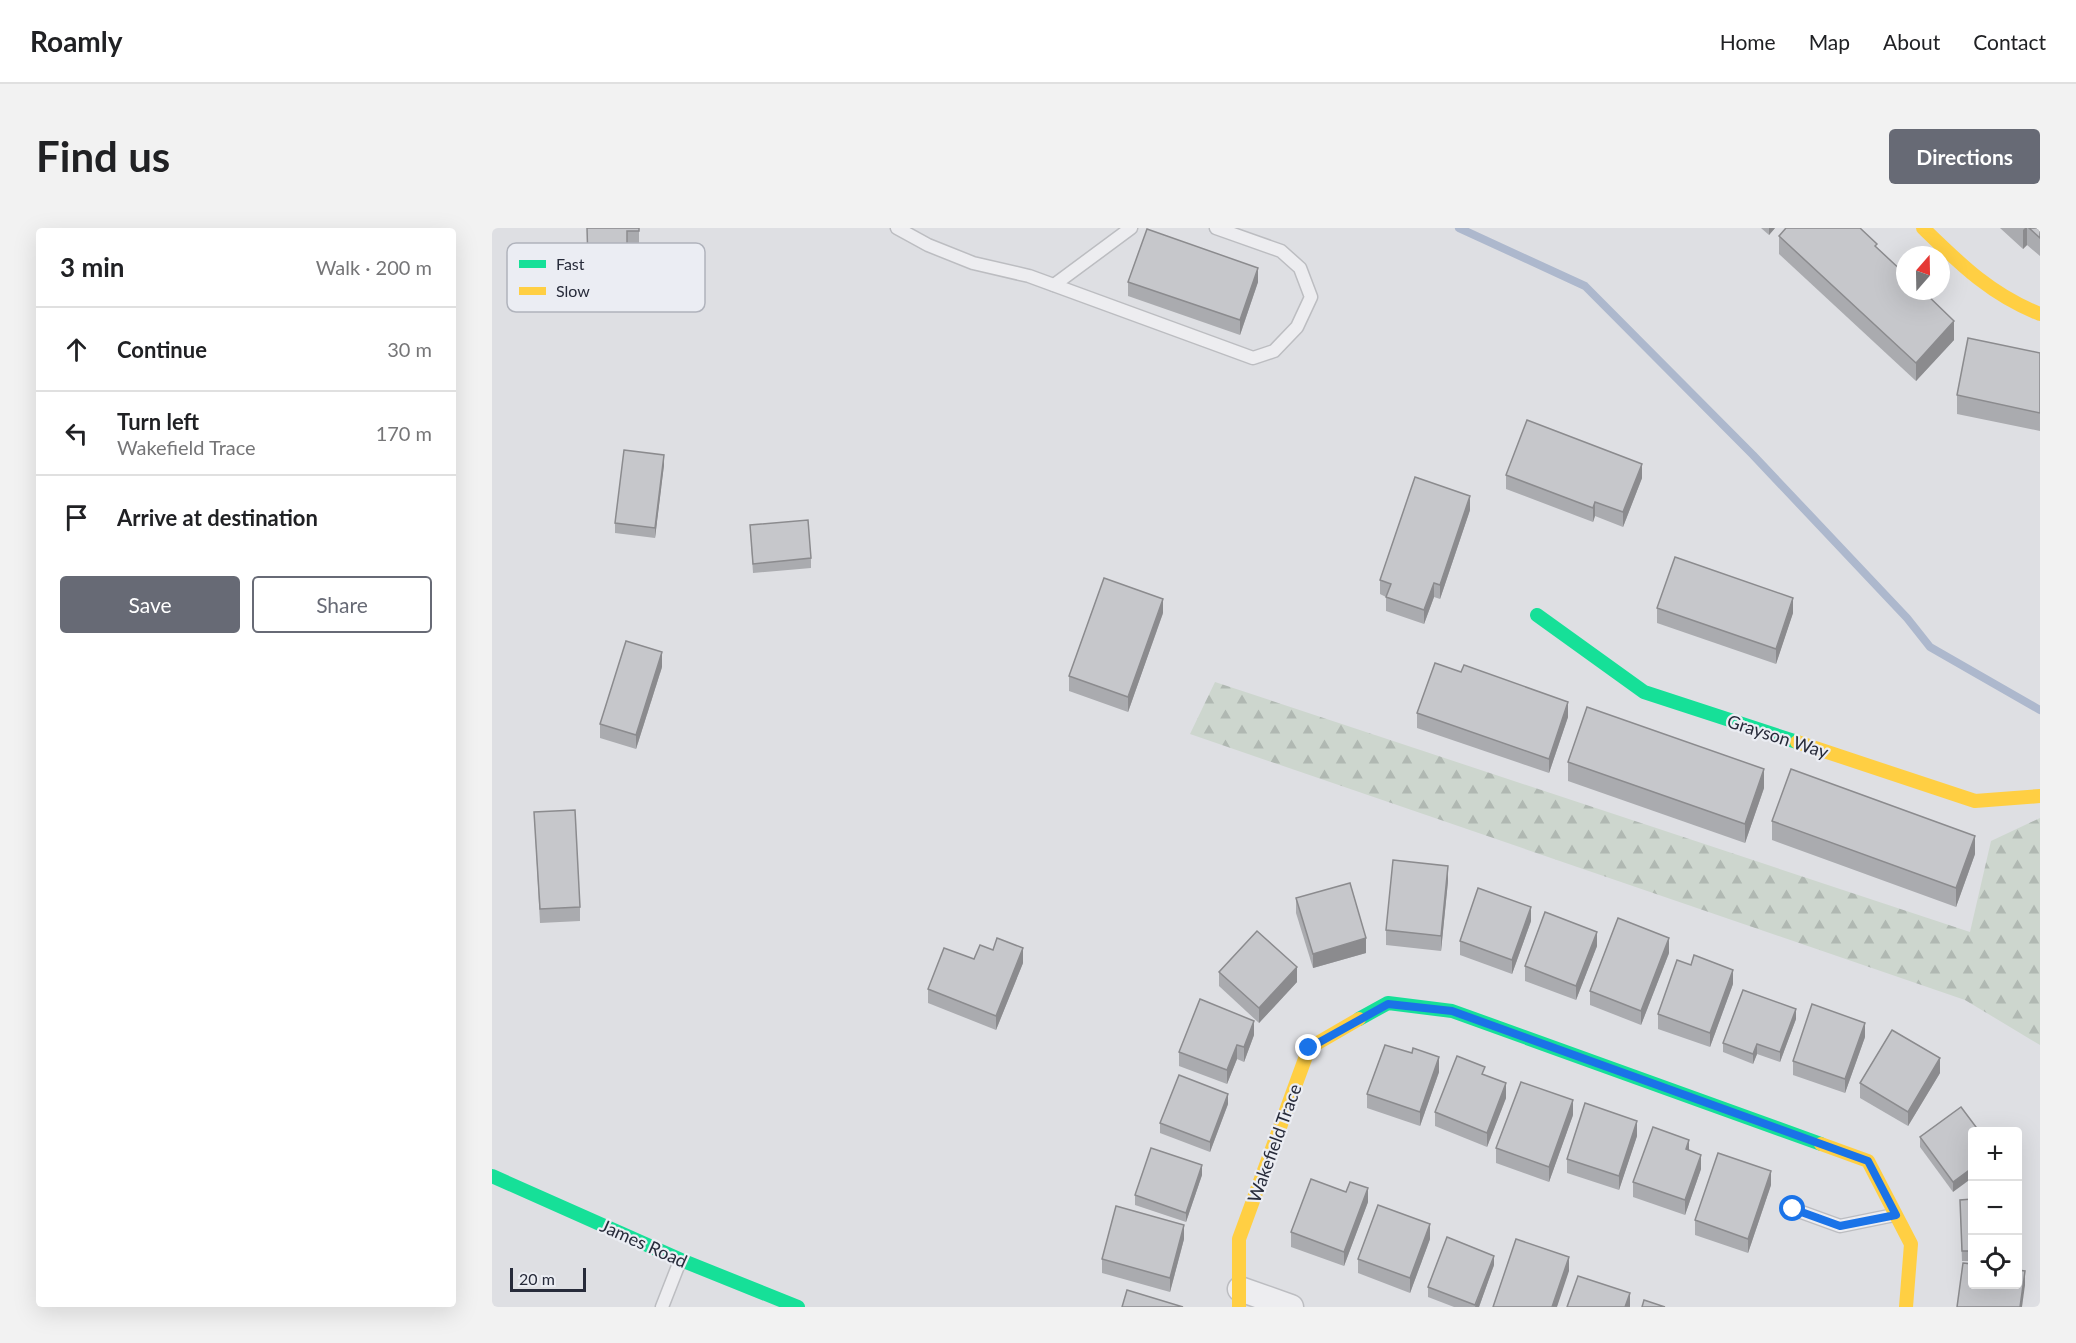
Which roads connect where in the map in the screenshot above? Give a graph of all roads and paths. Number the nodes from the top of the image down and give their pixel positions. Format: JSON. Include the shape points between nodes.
{"nodes":[{"id":1,"x":897,"y":228,"type":"edge"},
{"id":2,"x":1131,"y":228,"type":"edge"},
{"id":3,"x":1216,"y":228,"type":"edge"},
{"id":4,"x":1923,"y":228,"type":"edge"},
{"id":5,"x":1936,"y":246,"type":"edge"},
{"id":6,"x":1950,"y":263,"type":"edge"},
{"id":7,"x":1054,"y":285,"type":"junction"},
{"id":8,"x":2040,"y":314,"type":"edge"},
{"id":9,"x":1537,"y":615,"type":"dead end"},
{"id":10,"x":2040,"y":795,"type":"edge"},
{"id":11,"x":492,"y":1176,"type":"edge"},
{"id":12,"x":1793,"y":1209,"type":"dead end"},
{"id":13,"x":1896,"y":1215,"type":"junction"},
{"id":14,"x":681,"y":1260,"type":"junction"},
{"id":15,"x":1240,"y":1298,"type":"edge"},
{"id":16,"x":662,"y":1307,"type":"edge"},
{"id":17,"x":798,"y":1307,"type":"edge"},
{"id":18,"x":1291,"y":1307,"type":"edge"},
{"id":19,"x":1906,"y":1307,"type":"edge"}],
"edges":[{"from":1,"to":7,"type":"lane","via":[[973,263]]},
{"from":2,"to":7,"type":"lane"},
{"from":3,"to":7,"type":"lane","via":[[1281,251],[1300,268],[1311,297],[1297,327],[1274,351],[1253,358]]},
{"from":4,"to":5,"type":"street"},
{"from":6,"to":8,"type":"street","via":[[2000,297]]},
{"from":9,"to":10,"type":"street","name":"Grayson Way","via":[[1644,692],[1975,801]]},
{"from":11,"to":14,"type":"street","name":"James Road"},
{"from":12,"to":13,"type":"lane","via":[[1840,1226]]},
{"from":13,"to":15,"type":"street","name":"Wakefield Trace","via":[[1868,1161],[1452,1011],[1388,1004],[1309,1048],[1239,1239]]},
{"from":13,"to":19,"type":"street","name":"Wakefield Trace","via":[[1911,1244]]},
{"from":14,"to":16,"type":"lane"},
{"from":14,"to":17,"type":"street","name":"James Road"},
{"from":15,"to":18,"type":"street"}]}
